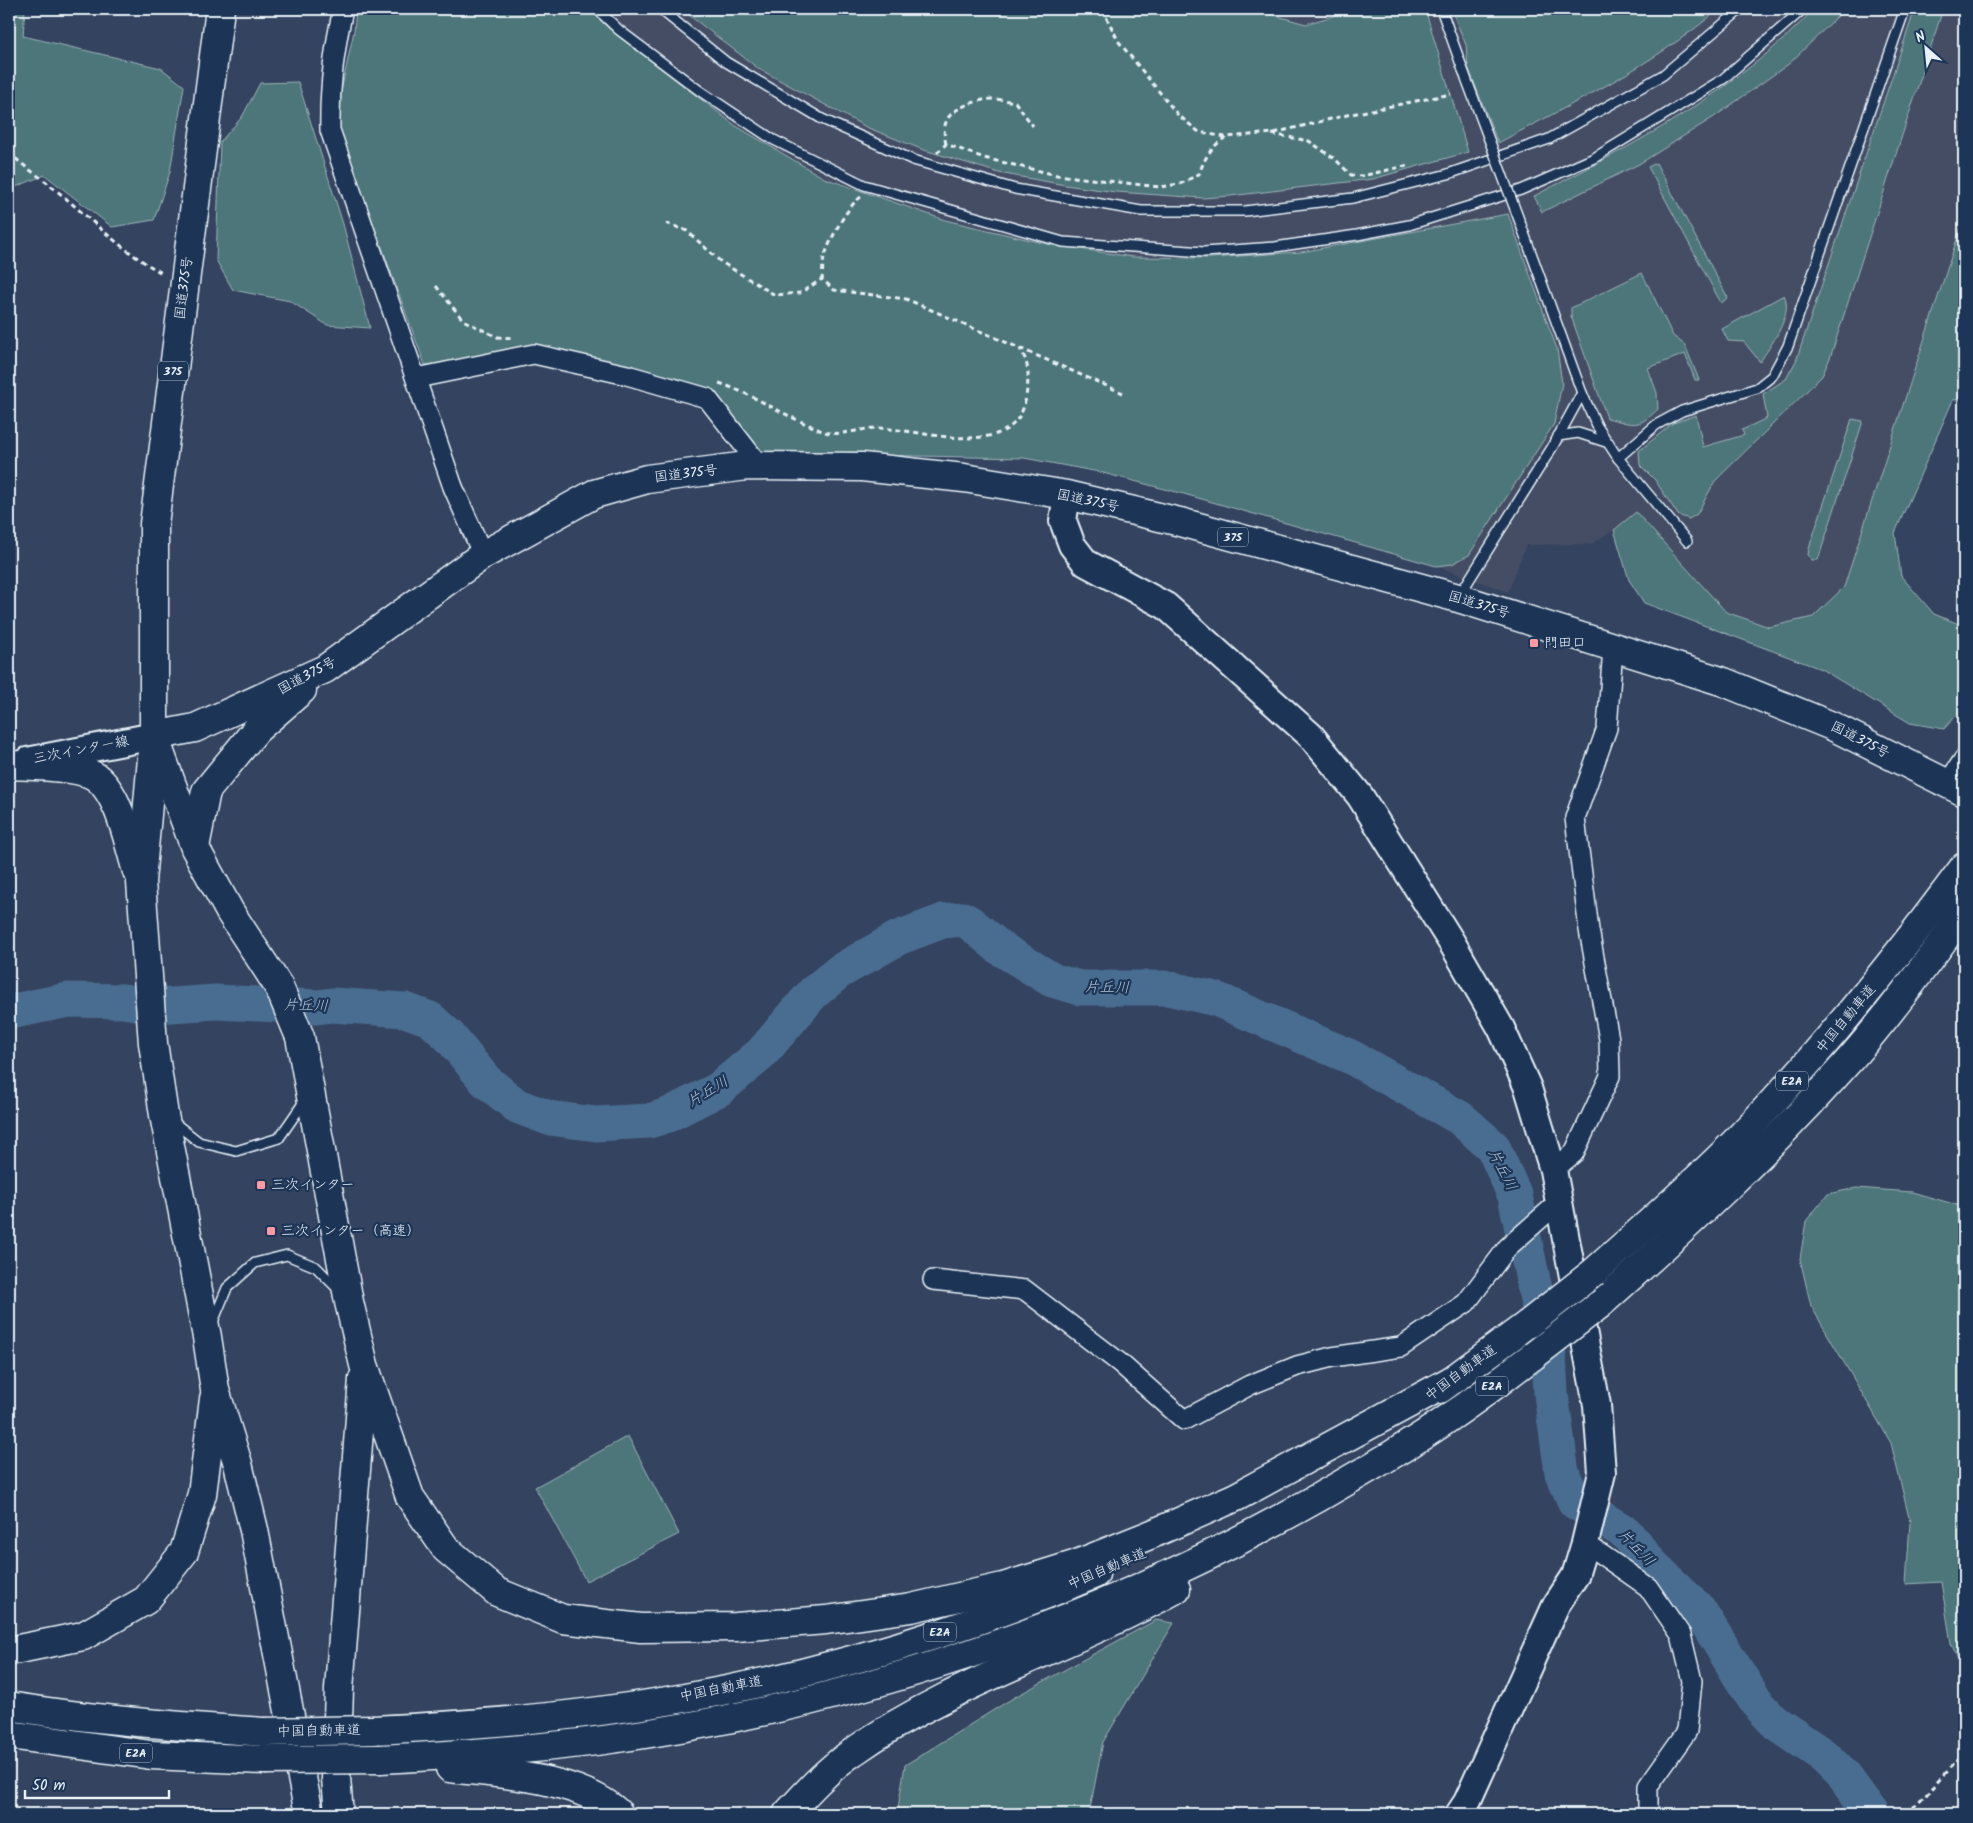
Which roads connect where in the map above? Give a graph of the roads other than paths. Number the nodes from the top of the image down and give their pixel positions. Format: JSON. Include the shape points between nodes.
{"nodes":[{"id":1,"x":220,"y":9,"type":"edge"},
{"id":2,"x":343,"y":9,"type":"edge"},
{"id":3,"x":597,"y":9,"type":"edge"},
{"id":4,"x":660,"y":9,"type":"edge"},
{"id":5,"x":1441,"y":9,"type":"edge"},
{"id":6,"x":1740,"y":9,"type":"edge"},
{"id":7,"x":1803,"y":9,"type":"edge"},
{"id":8,"x":1905,"y":9,"type":"edge"},
{"id":9,"x":417,"y":378,"type":"junction"},
{"id":10,"x":1582,"y":393,"type":"junction"},
{"id":11,"x":1558,"y":436,"type":"junction"},
{"id":12,"x":1609,"y":444,"type":"junction"},
{"id":13,"x":1618,"y":458,"type":"junction"},
{"id":14,"x":760,"y":466,"type":"junction"},
{"id":15,"x":1067,"y":495,"type":"junction"},
{"id":16,"x":1687,"y":541,"type":"dead end"},
{"id":17,"x":482,"y":555,"type":"junction"},
{"id":18,"x":1458,"y":598,"type":"junction"},
{"id":19,"x":1613,"y":648,"type":"junction"},
{"id":20,"x":325,"y":669,"type":"junction"},
{"id":21,"x":154,"y":736,"type":"junction"},
{"id":22,"x":1964,"y":759,"type":"edge"},
{"id":23,"x":9,"y":764,"type":"edge"},
{"id":24,"x":1956,"y":788,"type":"edge"},
{"id":25,"x":195,"y":848,"type":"junction"},
{"id":26,"x":1964,"y":867,"type":"edge"},
{"id":27,"x":140,"y":882,"type":"junction"},
{"id":28,"x":1964,"y":912,"type":"edge"},
{"id":29,"x":311,"y":1093,"type":"junction"},
{"id":30,"x":164,"y":1115,"type":"junction"},
{"id":31,"x":1553,"y":1170,"type":"junction"},
{"id":32,"x":1559,"y":1202,"type":"junction"},
{"id":33,"x":933,"y":1280,"type":"dead end"},
{"id":34,"x":349,"y":1302,"type":"junction"},
{"id":35,"x":207,"y":1337,"type":"junction"},
{"id":36,"x":364,"y":1365,"type":"junction"},
{"id":37,"x":1456,"y":1378,"type":"junction"},
{"id":38,"x":215,"y":1390,"type":"junction"},
{"id":39,"x":1452,"y":1416,"type":"junction"},
{"id":40,"x":1586,"y":1543,"type":"junction"},
{"id":41,"x":9,"y":1651,"type":"edge"},
{"id":42,"x":9,"y":1706,"type":"edge"},
{"id":43,"x":9,"y":1735,"type":"edge"},
{"id":44,"x":380,"y":1759,"type":"junction"},
{"id":45,"x":1467,"y":1810,"type":"edge"},
{"id":46,"x":309,"y":1814,"type":"edge"},
{"id":47,"x":338,"y":1814,"type":"edge"},
{"id":48,"x":619,"y":1814,"type":"edge"},
{"id":49,"x":786,"y":1814,"type":"edge"},
{"id":50,"x":1648,"y":1814,"type":"edge"}],
"edges":[{"from":1,"to":21,"type":"highway","name":"国道375号","number":"375","via":[[154,524]]},
{"from":2,"to":9,"type":"street","via":[[334,49],[329,97],[330,130]]},
{"from":3,"to":7,"type":"lane","via":[[619,30],[700,91],[772,139],[874,188],[1063,242],[1204,252],[1357,236],[1408,225],[1521,190],[1594,158],[1723,79]]},
{"from":4,"to":6,"type":"lane","via":[[726,62],[822,119],[926,164],[1015,189],[1141,211],[1245,211],[1353,198],[1448,174],[1549,139],[1663,75]]},
{"from":5,"to":10,"type":"lane","bridge":true},
{"from":8,"to":13,"type":"lane","via":[[1788,346],[1772,376],[1757,388],[1682,411],[1656,424]]},
{"from":9,"to":14,"type":"street","via":[[534,354],[626,375],[707,398]]},
{"from":9,"to":17,"type":"street","via":[[453,486]]},
{"from":10,"to":11,"type":"lane"},
{"from":10,"to":12,"type":"lane"},
{"from":11,"to":12,"type":"lane","via":[[1578,433]]},
{"from":11,"to":18,"type":"lane"},
{"from":12,"to":13,"type":"lane"},
{"from":13,"to":16,"type":"lane"},
{"from":14,"to":15,"type":"highway","name":"国道375号","number":"375","via":[[862,467],[964,478]]},
{"from":14,"to":17,"type":"highway","name":"国道375号","number":"375","via":[[646,479],[594,494]]},
{"from":15,"to":18,"type":"highway","name":"国道375号","number":"375","via":[[1180,522]]},
{"from":15,"to":31,"type":"street","via":[[1063,521],[1072,545],[1086,563],[1166,606],[1311,736],[1360,796],[1412,876],[1501,1028],[1528,1088]]},
{"from":17,"to":20,"type":"highway","name":"国道375号","number":"375"},
{"from":18,"to":19,"type":"highway","name":"国道375号","number":"375"},
{"from":19,"to":24,"type":"highway","name":"国道375号","number":"375","via":[[1724,682],[1832,726]]},
{"from":19,"to":31,"type":"street","via":[[1607,728],[1575,818],[1589,930],[1610,1039],[1610,1076],[1574,1153]]},
{"from":20,"to":21,"type":"highway","name":"国道375号","number":"375","via":[[195,728]]},
{"from":20,"to":25,"type":"highway","via":[[256,730],[206,791]]},
{"from":21,"to":23,"type":"street","name":"三次インター線"},
{"from":21,"to":25,"type":"highway"},
{"from":21,"to":27,"type":"highway"},
{"from":22,"to":24,"type":"street"},
{"from":23,"to":27,"type":"highway","via":[[62,767],[95,776],[115,801]]},
{"from":25,"to":29,"type":"highway","via":[[230,912],[279,988],[300,1037]]},
{"from":26,"to":37,"type":"highway","name":"中国自動車道","number":"E2A","bridge":true,"via":[[1890,967],[1778,1096],[1685,1191],[1594,1272]]},
{"from":27,"to":30,"type":"highway","via":[[153,1043]]},
{"from":28,"to":39,"type":"highway","name":"中国自動車道","number":"E2A","bridge":true,"via":[[1866,1041],[1799,1115],[1689,1226],[1599,1305]]},
{"from":29,"to":30,"type":"lane","via":[[279,1138],[236,1151],[199,1142]]},
{"from":29,"to":34,"type":"highway"},
{"from":30,"to":35,"type":"highway"},
{"from":31,"to":32,"type":"street"},
{"from":32,"to":33,"type":"street","via":[[1508,1247],[1466,1303],[1401,1347],[1332,1357],[1297,1366],[1250,1385],[1184,1420],[1120,1363],[1025,1290]]},
{"from":32,"to":40,"type":"street","via":[[1598,1404],[1602,1473]]},
{"from":34,"to":35,"type":"lane","via":[[316,1267],[287,1255],[255,1263],[227,1288]]},
{"from":34,"to":36,"type":"highway"},
{"from":35,"to":38,"type":"highway"},
{"from":36,"to":37,"type":"highway","via":[[410,1497],[446,1549],[497,1592],[563,1619],[641,1628],[736,1627],[826,1620],[911,1608],[1003,1587],[1077,1564],[1236,1497]]},
{"from":36,"to":47,"type":"highway","via":[[339,1689]]},
{"from":37,"to":42,"type":"highway","name":"中国自動車道","number":"E2A","bridge":true,"via":[[1343,1450],[1245,1505],[1150,1550],[985,1618],[803,1672],[602,1711],[490,1723],[374,1730],[264,1732],[161,1725]]},
{"from":38,"to":41,"type":"highway","via":[[202,1494],[184,1552],[146,1600],[83,1636]]},
{"from":38,"to":46,"type":"highway","via":[[254,1530]]},
{"from":39,"to":44,"type":"highway","name":"中国自動車道","number":"E2A","via":[[1354,1478],[1265,1527],[1177,1571],[988,1648],[803,1701],[709,1722],[605,1740],[492,1753]]},
{"from":39,"to":49,"type":"highway","via":[[1377,1470],[1188,1583],[1100,1628],[900,1721],[852,1752]]},
{"from":40,"to":45,"type":"street","via":[[1575,1576],[1556,1605]]},
{"from":40,"to":50,"type":"street","via":[[1648,1586],[1681,1635],[1692,1681],[1687,1731],[1648,1786]]},
{"from":43,"to":44,"type":"highway","name":"中国自動車道","number":"E2A","bridge":true,"via":[[152,1755],[265,1760]]},
{"from":44,"to":48,"type":"highway","via":[[548,1780],[608,1803]]}]}
